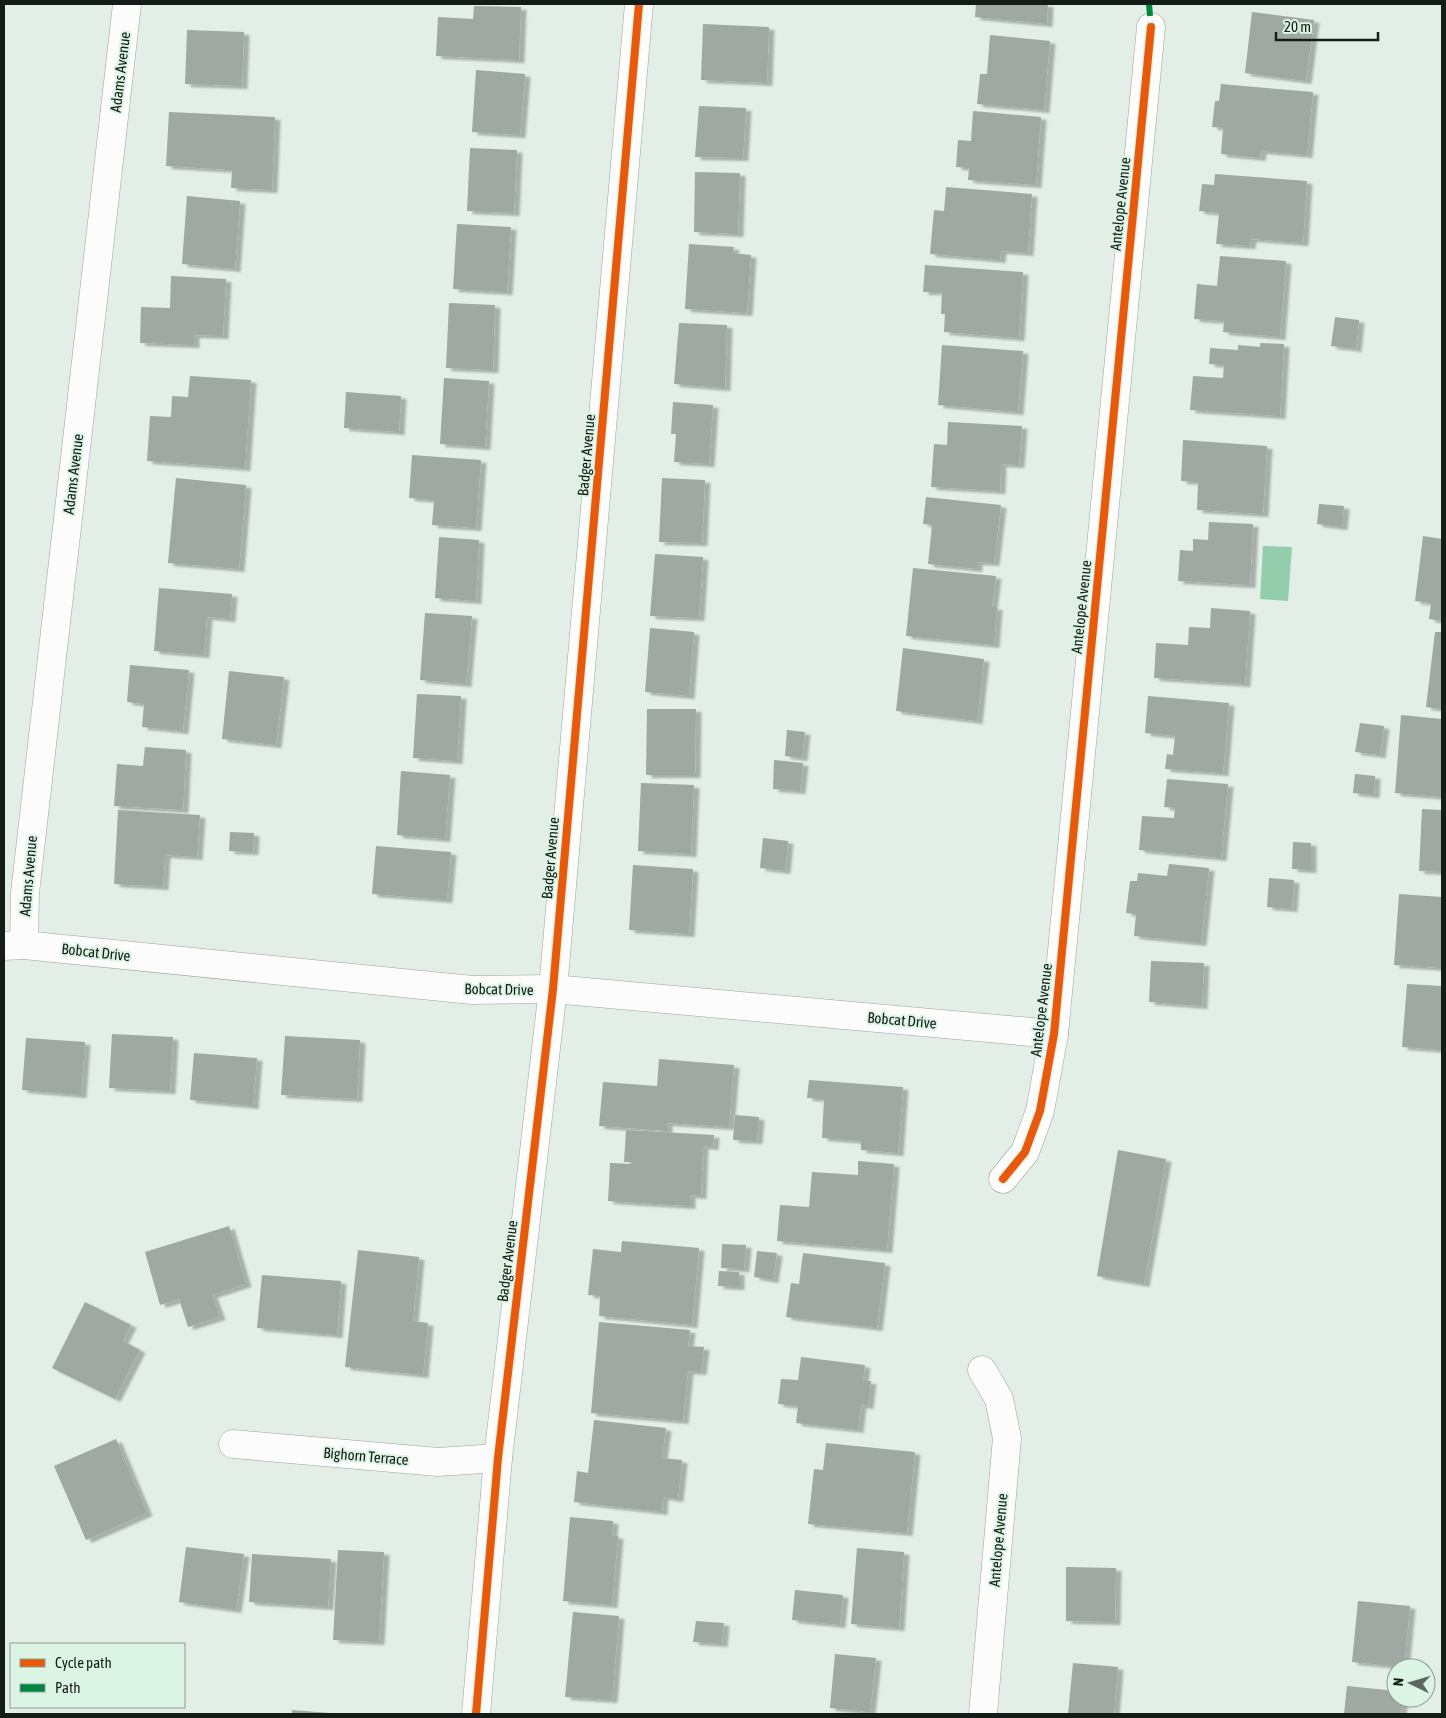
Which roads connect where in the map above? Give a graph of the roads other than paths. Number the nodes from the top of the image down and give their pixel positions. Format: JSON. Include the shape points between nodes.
{"nodes":[{"id":1,"x":127,"y":4,"type":"edge"},
{"id":2,"x":639,"y":4,"type":"edge"},
{"id":3,"x":1151,"y":27,"type":"dead end"},
{"id":4,"x":14,"y":945,"type":"edge"},
{"id":5,"x":553,"y":989,"type":"junction"},
{"id":6,"x":1054,"y":1034,"type":"junction"},
{"id":7,"x":1004,"y":1179,"type":"dead end"},
{"id":8,"x":982,"y":1370,"type":"dead end"},
{"id":9,"x":233,"y":1444,"type":"dead end"},
{"id":10,"x":498,"y":1458,"type":"junction"},
{"id":11,"x":476,"y":1714,"type":"edge"},
{"id":12,"x":983,"y":1714,"type":"edge"}],
"edges":[{"from":1,"to":4,"type":"street","name":"Adams Avenue","via":[[25,893]]},
{"from":2,"to":5,"type":"street","name":"Badger Avenue"},
{"from":3,"to":6,"type":"street","name":"Antelope Avenue"},
{"from":4,"to":5,"type":"street","name":"Bobcat Drive","via":[[472,990]]},
{"from":5,"to":6,"type":"street","name":"Bobcat Drive"},
{"from":5,"to":10,"type":"street","name":"Badger Avenue"},
{"from":6,"to":7,"type":"street","name":"Antelope Avenue","via":[[1040,1111],[1025,1152]]},
{"from":8,"to":12,"type":"street","name":"Antelope Avenue","via":[[999,1399],[1007,1438]]},
{"from":9,"to":10,"type":"street","name":"Bighorn Terrace","via":[[438,1462]]},
{"from":10,"to":11,"type":"street","name":"Badger Avenue"}]}
